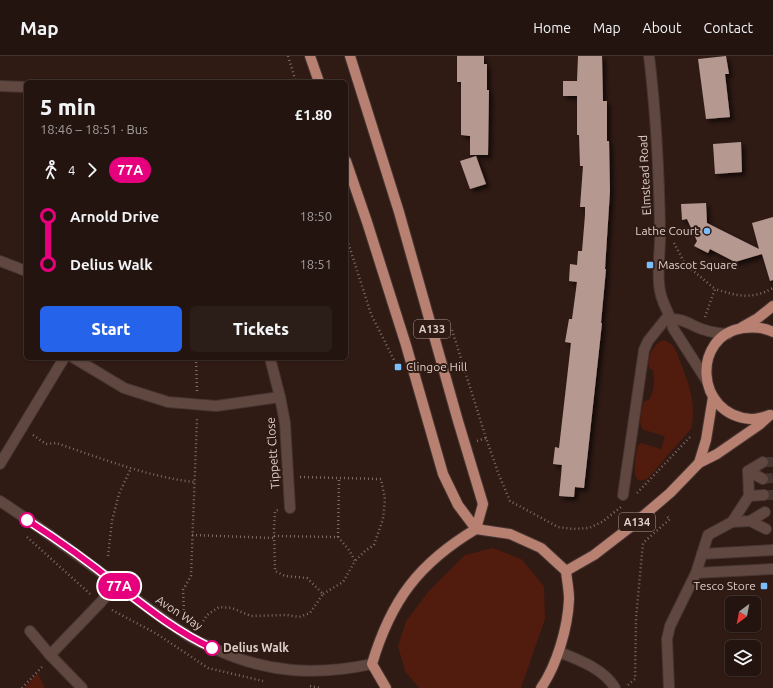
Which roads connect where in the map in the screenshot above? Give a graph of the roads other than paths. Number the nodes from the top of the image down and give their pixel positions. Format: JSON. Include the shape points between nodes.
{"nodes":[{"id":1,"x":310,"y":56,"type":"edge"},
{"id":2,"x":350,"y":56,"type":"edge"},
{"id":3,"x":649,"y":56,"type":"edge"},
{"id":4,"x":318,"y":80,"type":"edge"},
{"id":5,"x":0,"y":86,"type":"edge"},
{"id":6,"x":24,"y":87,"type":"edge"},
{"id":7,"x":348,"y":167,"type":"edge"},
{"id":8,"x":0,"y":261,"type":"edge"},
{"id":9,"x":24,"y":270,"type":"edge"},
{"id":10,"x":773,"y":306,"type":"edge"},
{"id":11,"x":670,"y":317,"type":"junction"},
{"id":12,"x":739,"y":329,"type":"junction"},
{"id":13,"x":773,"y":332,"type":"edge"},
{"id":14,"x":728,"y":334,"type":"junction"},
{"id":15,"x":63,"y":360,"type":"edge"},
{"id":16,"x":77,"y":360,"type":"edge"},
{"id":17,"x":271,"y":360,"type":"edge"},
{"id":18,"x":707,"y":381,"type":"junction"},
{"id":19,"x":280,"y":397,"type":"junction"},
{"id":20,"x":713,"y":397,"type":"junction"},
{"id":21,"x":771,"y":414,"type":"edge"},
{"id":22,"x":763,"y":462,"type":"tunnel mouth"},
{"id":23,"x":699,"y":463,"type":"junction"},
{"id":24,"x":0,"y":464,"type":"edge"},
{"id":25,"x":748,"y":471,"type":"junction"},
{"id":26,"x":763,"y":479,"type":"tunnel mouth"},
{"id":27,"x":764,"y":495,"type":"tunnel mouth"},
{"id":28,"x":623,"y":496,"type":"dead end"},
{"id":29,"x":749,"y":496,"type":"junction"},
{"id":30,"x":0,"y":501,"type":"edge"},
{"id":31,"x":290,"y":508,"type":"road end"},
{"id":32,"x":765,"y":512,"type":"dead end"},
{"id":33,"x":750,"y":521,"type":"junction"},
{"id":34,"x":732,"y":522,"type":"junction"},
{"id":35,"x":476,"y":528,"type":"junction"},
{"id":36,"x":766,"y":529,"type":"dead end"},
{"id":37,"x":773,"y":550,"type":"edge"},
{"id":38,"x":702,"y":554,"type":"junction"},
{"id":39,"x":773,"y":569,"type":"edge"},
{"id":40,"x":566,"y":571,"type":"junction"},
{"id":41,"x":696,"y":573,"type":"junction"},
{"id":42,"x":116,"y":584,"type":"junction"},
{"id":43,"x":30,"y":631,"type":"dead end"},
{"id":44,"x":559,"y":652,"type":"junction"},
{"id":45,"x":50,"y":656,"type":"junction"},
{"id":46,"x":372,"y":664,"type":"junction"},
{"id":47,"x":82,"y":688,"type":"edge"},
{"id":48,"x":386,"y":688,"type":"edge"},
{"id":49,"x":541,"y":688,"type":"edge"},
{"id":50,"x":616,"y":688,"type":"edge"},
{"id":51,"x":668,"y":688,"type":"edge"}],
"edges":[{"from":1,"to":4,"type":"main road"},
{"from":2,"to":35,"type":"main road","number":"A133","via":[[399,212],[483,504]]},
{"from":3,"to":11,"type":"street","name":"Elmstead Road","via":[[660,218],[660,290]]},
{"from":5,"to":6,"type":"street"},
{"from":7,"to":35,"type":"main road","number":"A133","via":[[406,345],[443,474],[458,505]]},
{"from":8,"to":9,"type":"street"},
{"from":10,"to":12,"type":"main road","number":"A134"},
{"from":11,"to":14,"type":"street","via":[[679,318],[704,330]]},
{"from":11,"to":18,"type":"street","name":"Elmstead Road","via":[[673,328]]},
{"from":11,"to":28,"type":"street","via":[[648,341],[644,350]]},
{"from":12,"to":13,"type":"main road","number":"A134","via":[[753,327]]},
{"from":12,"to":14,"type":"main road","number":"A134"},
{"from":14,"to":18,"type":"main road","number":"A134","via":[[715,345],[710,354],[707,362]]},
{"from":15,"to":24,"type":"street"},
{"from":16,"to":19,"type":"street","via":[[124,388],[168,402],[216,406]]},
{"from":17,"to":19,"type":"street","name":"Tippett Close"},
{"from":18,"to":20,"type":"main road","number":"A134"},
{"from":19,"to":31,"type":"street","name":"Tippett Close","via":[[285,423]]},
{"from":20,"to":21,"type":"main road","number":"A134","via":[[729,413],[740,417],[753,419]]},
{"from":20,"to":23,"type":"main road","number":"A134","via":[[706,440]]},
{"from":21,"to":23,"type":"main road","number":"A134","via":[[717,454]]},
{"from":22,"to":25,"type":"street"},
{"from":23,"to":40,"type":"main road","number":"A134","via":[[656,506],[629,528],[594,555]]},
{"from":25,"to":26,"type":"street"},
{"from":25,"to":29,"type":"street"},
{"from":27,"to":29,"type":"street"},
{"from":29,"to":34,"type":"street"},
{"from":30,"to":42,"type":"street","name":"Avon Way"},
{"from":32,"to":33,"type":"street"},
{"from":33,"to":34,"type":"street"},
{"from":33,"to":36,"type":"street"},
{"from":34,"to":38,"type":"street","via":[[708,535]]},
{"from":35,"to":40,"type":"main road","via":[[510,534],[541,548]]},
{"from":35,"to":46,"type":"main road","via":[[435,557],[402,595],[379,640]]},
{"from":37,"to":38,"type":"street"},
{"from":38,"to":41,"type":"street"},
{"from":39,"to":41,"type":"street"},
{"from":40,"to":44,"type":"main road","via":[[569,598],[566,626]]},
{"from":41,"to":51,"type":"street","via":[[670,626],[667,639]]},
{"from":42,"to":45,"type":"street"},
{"from":42,"to":46,"type":"street","name":"Avon Way","via":[[191,638],[242,660],[303,672],[348,669]]},
{"from":43,"to":45,"type":"street"},
{"from":44,"to":49,"type":"main road"},
{"from":44,"to":50,"type":"street","via":[[606,676]]},
{"from":45,"to":47,"type":"street"},
{"from":46,"to":48,"type":"main road"}]}
